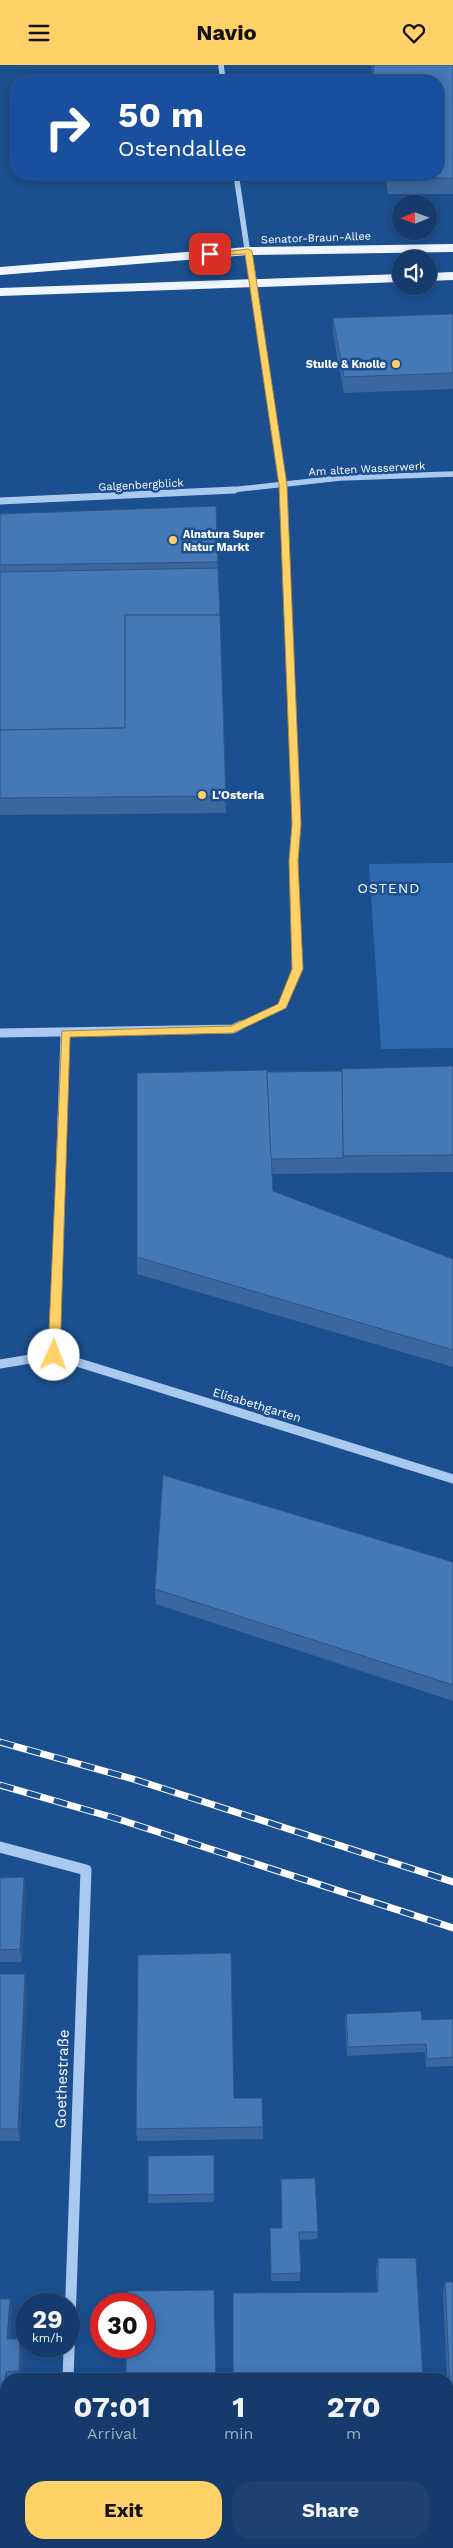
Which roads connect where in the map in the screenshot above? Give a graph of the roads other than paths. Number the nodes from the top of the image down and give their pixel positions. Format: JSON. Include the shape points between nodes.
{"nodes":[{"id":1,"x":237,"y":180,"type":"edge"},
{"id":2,"x":453,"y":248,"type":"edge"},
{"id":3,"x":248,"y":251,"type":"junction"},
{"id":4,"x":0,"y":271,"type":"edge"},
{"id":5,"x":437,"y":277,"type":"edge"},
{"id":6,"x":453,"y":277,"type":"edge"},
{"id":7,"x":392,"y":278,"type":"edge"},
{"id":8,"x":252,"y":285,"type":"junction"},
{"id":9,"x":0,"y":292,"type":"edge"},
{"id":10,"x":453,"y":474,"type":"edge"},
{"id":11,"x":283,"y":485,"type":"junction"},
{"id":12,"x":0,"y":501,"type":"edge"},
{"id":13,"x":0,"y":1033,"type":"edge"},
{"id":14,"x":65,"y":1034,"type":"junction"},
{"id":15,"x":54,"y":1355,"type":"junction"},
{"id":16,"x":0,"y":1364,"type":"edge"},
{"id":17,"x":453,"y":1479,"type":"edge"},
{"id":18,"x":0,"y":1847,"type":"edge"},
{"id":19,"x":68,"y":2373,"type":"edge"}],
"edges":[{"from":1,"to":3,"type":"street"},
{"from":2,"to":3,"type":"main road","name":"Senator-Braun-Allee"},
{"from":3,"to":4,"type":"main road","name":"Senator-Braun-Allee"},
{"from":3,"to":8,"type":"street"},
{"from":5,"to":6,"type":"main road"},
{"from":7,"to":8,"type":"main road"},
{"from":8,"to":9,"type":"main road"},
{"from":8,"to":11,"type":"street"},
{"from":10,"to":11,"type":"street","name":"Am alten Wasserwerk"},
{"from":11,"to":12,"type":"street","name":"Galgenbergblick","via":[[224,491]]},
{"from":11,"to":14,"type":"street","via":[[297,824],[293,861],[298,969],[282,1006],[233,1029]]},
{"from":13,"to":14,"type":"street"},
{"from":14,"to":15,"type":"street"},
{"from":15,"to":16,"type":"street","name":"Elisabethgarten"},
{"from":15,"to":17,"type":"street","name":"Elisabethgarten"},
{"from":18,"to":19,"type":"street","name":"Goethestraße","via":[[86,1870]]}]}
